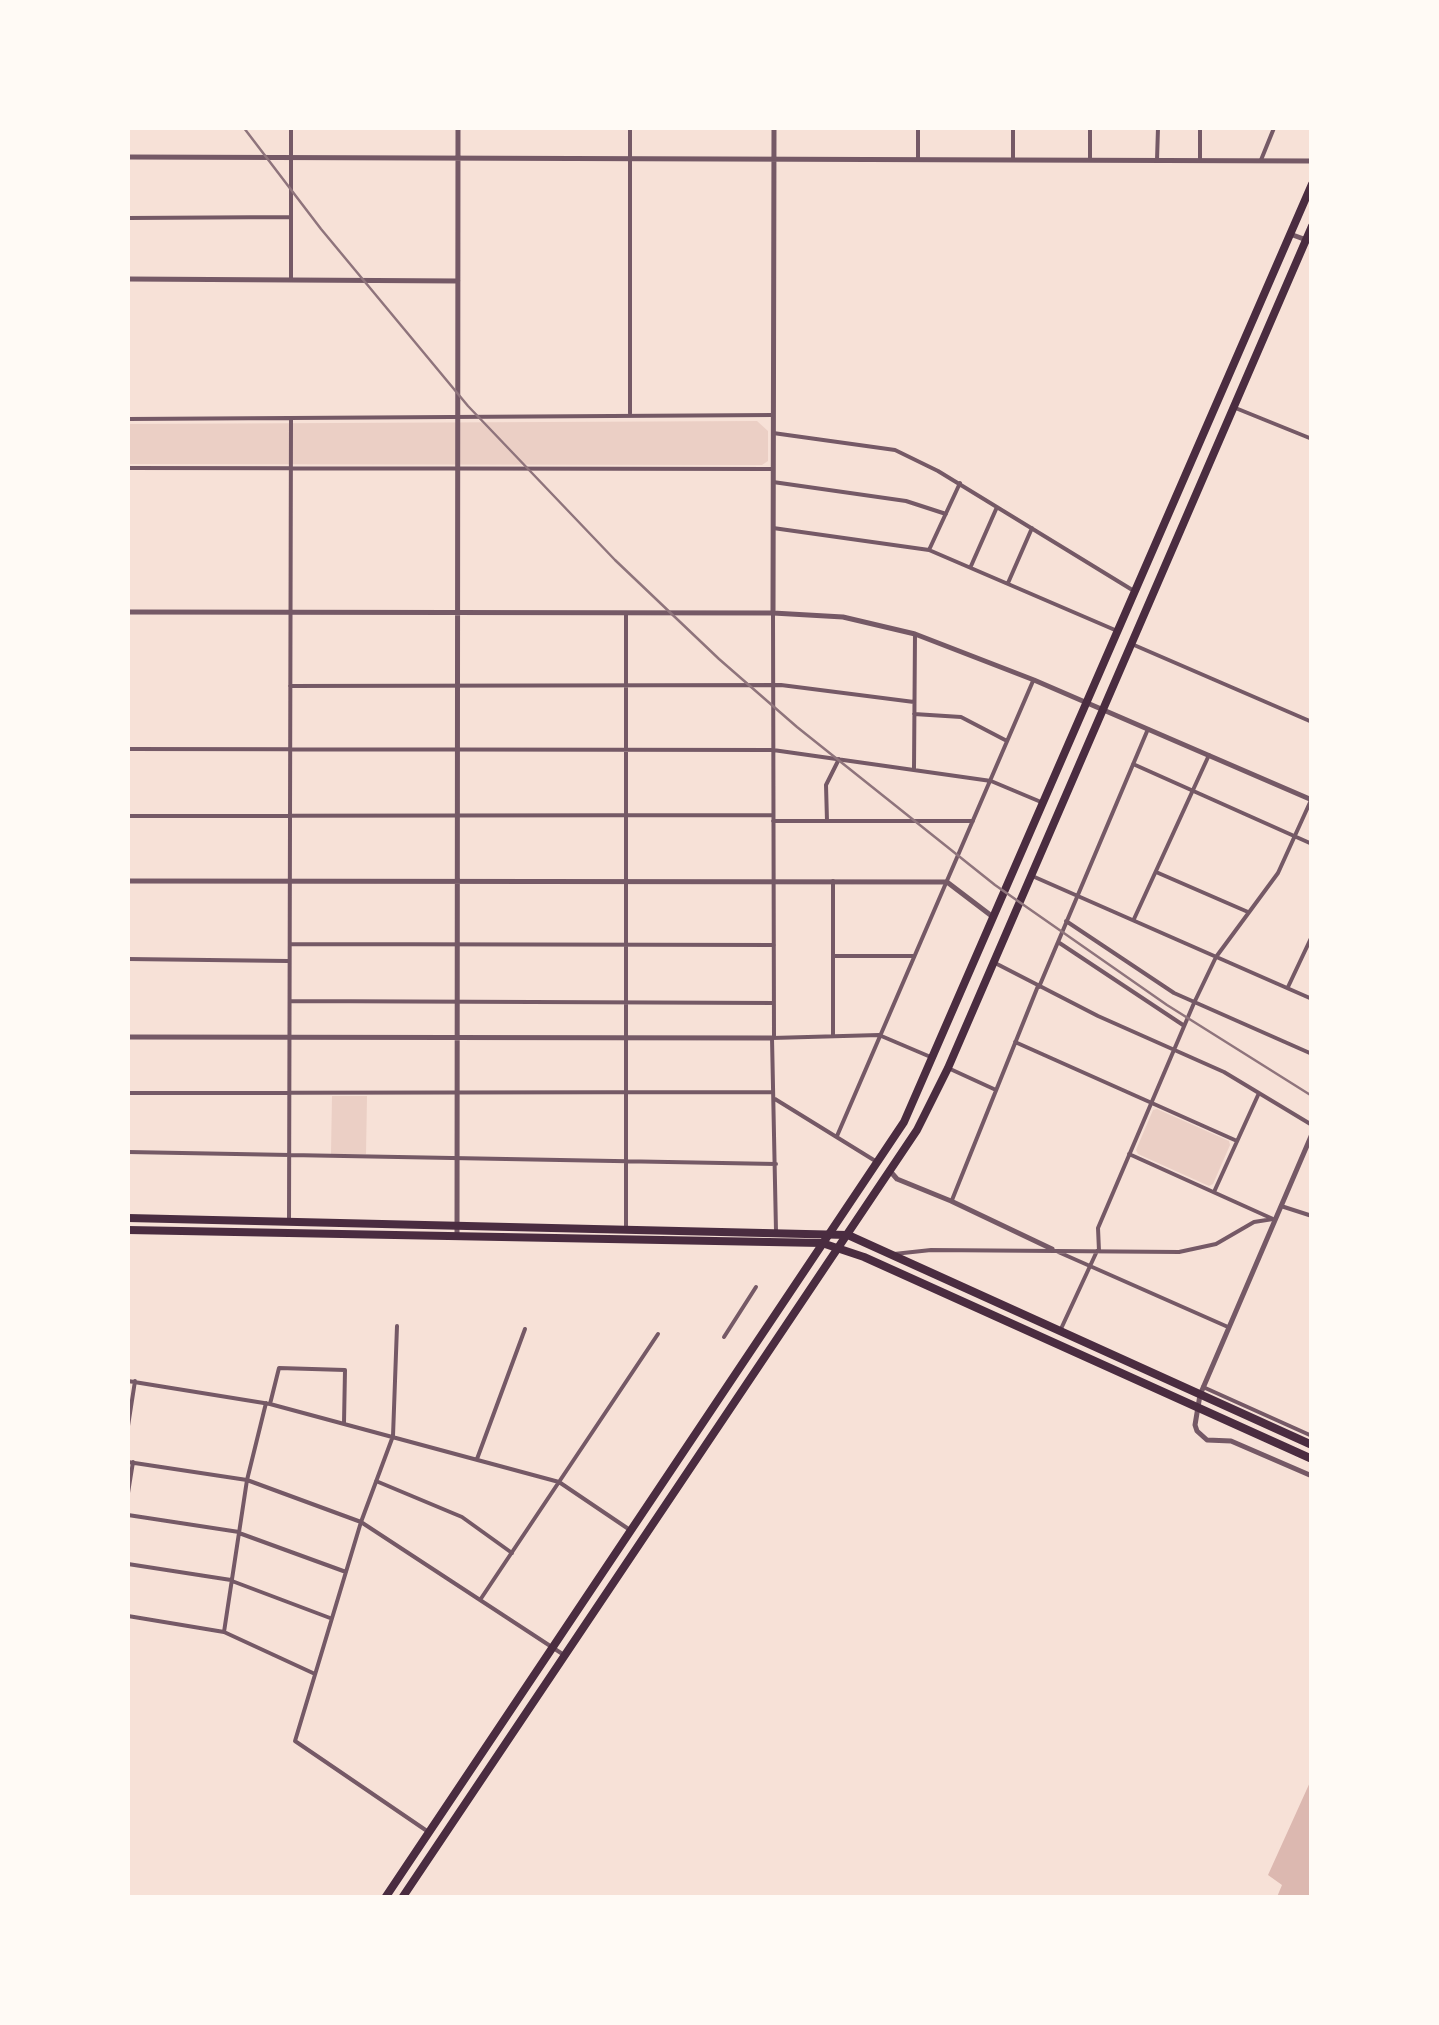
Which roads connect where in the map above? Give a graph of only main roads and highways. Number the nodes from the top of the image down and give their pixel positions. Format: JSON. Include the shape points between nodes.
{"nodes":[{"id":1,"x":1312,"y":184,"type":"edge"},
{"id":2,"x":1312,"y":226,"type":"edge"},
{"id":3,"x":1308,"y":241,"type":"edge"},
{"id":4,"x":128,"y":1218,"type":"edge"},
{"id":5,"x":128,"y":1230,"type":"edge"},
{"id":6,"x":830,"y":1232,"type":"junction"},
{"id":7,"x":848,"y":1235,"type":"junction"},
{"id":8,"x":822,"y":1243,"type":"junction"},
{"id":9,"x":840,"y":1246,"type":"junction"},
{"id":10,"x":1312,"y":1444,"type":"edge"},
{"id":11,"x":1312,"y":1458,"type":"edge"},
{"id":12,"x":385,"y":1898,"type":"edge"},
{"id":13,"x":402,"y":1898,"type":"edge"}],
"edges":[{"from":1,"to":6,"type":"main road","via":[[934,1058],[904,1122]]},
{"from":2,"to":3,"type":"main road"},
{"from":3,"to":7,"type":"main road","via":[[948,1068],[917,1130]]},
{"from":4,"to":6,"type":"main road"},
{"from":5,"to":8,"type":"main road"},
{"from":6,"to":7,"type":"main road"},
{"from":6,"to":8,"type":"main road"},
{"from":7,"to":9,"type":"main road"},
{"from":7,"to":10,"type":"main road"},
{"from":8,"to":9,"type":"main road"},
{"from":8,"to":12,"type":"main road"},
{"from":9,"to":11,"type":"main road"},
{"from":9,"to":13,"type":"main road"}]}
